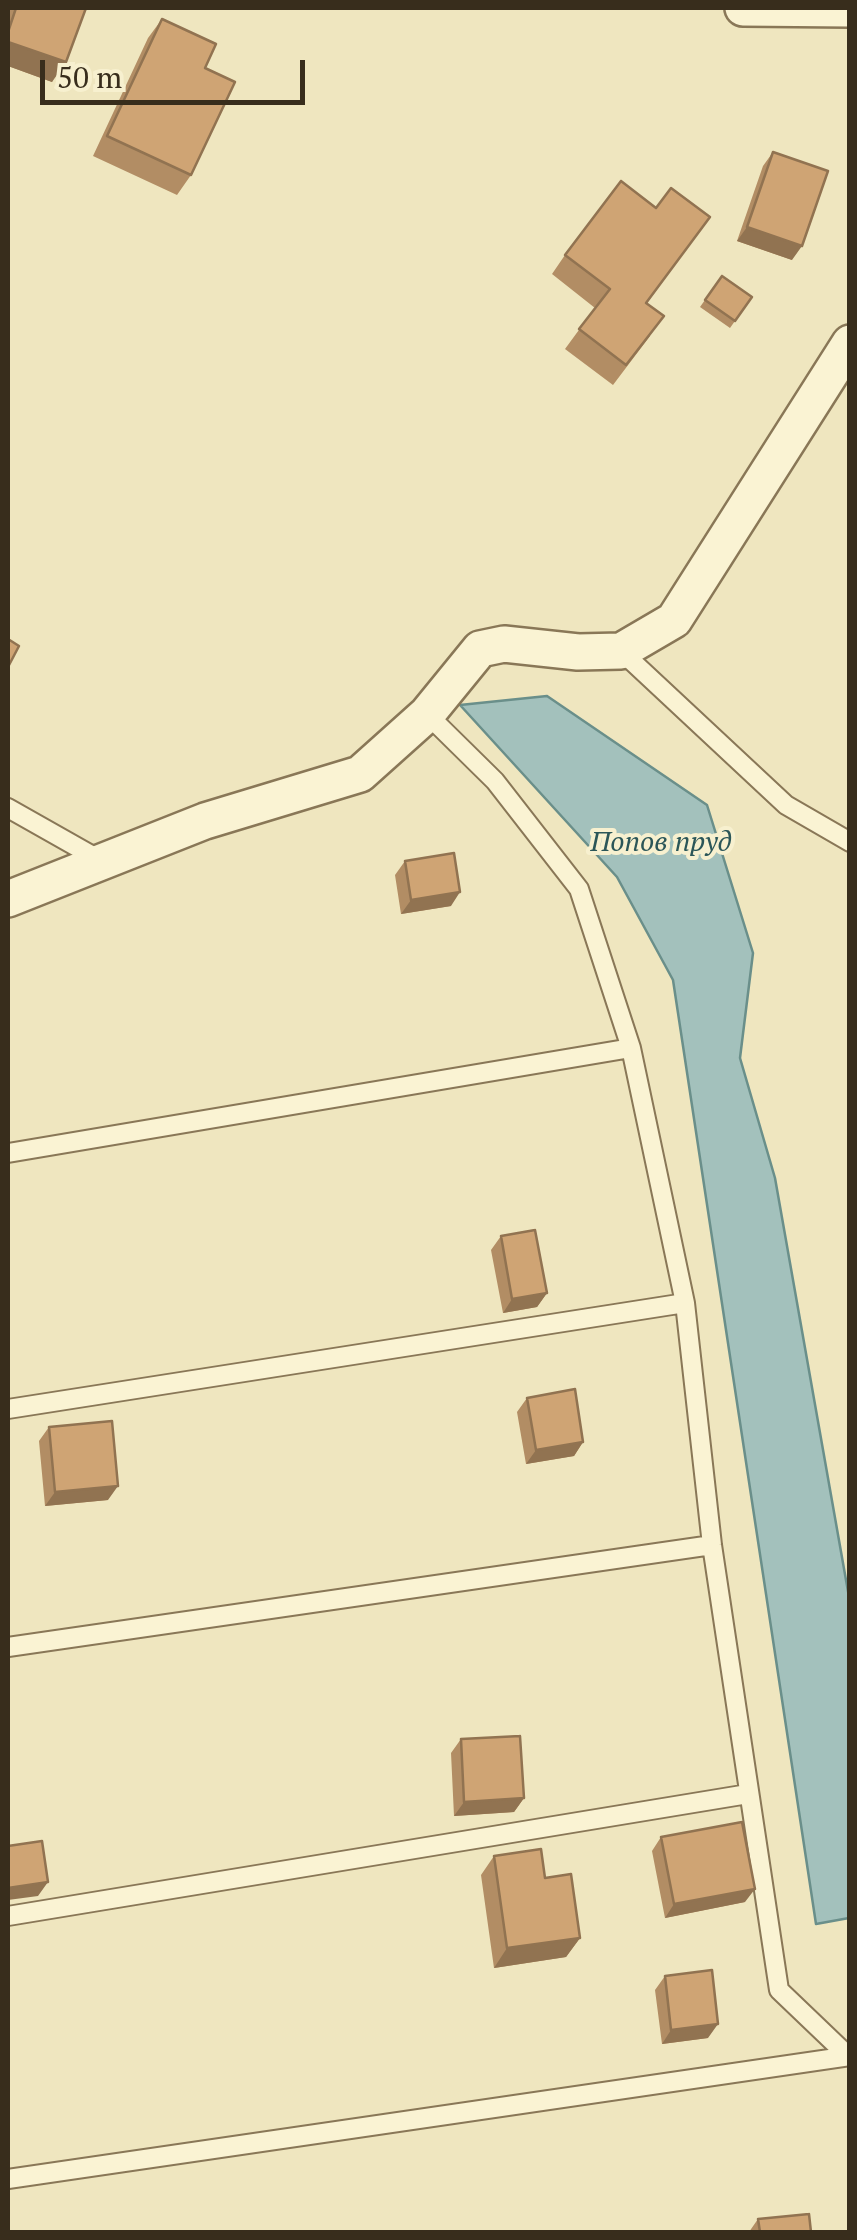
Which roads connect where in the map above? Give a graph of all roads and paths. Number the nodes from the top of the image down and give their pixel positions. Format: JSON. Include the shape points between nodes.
{"nodes":[{"id":1,"x":744,"y":8,"type":"edge"},
{"id":2,"x":850,"y":8,"type":"edge"},
{"id":3,"x":850,"y":343,"type":"edge"},
{"id":4,"x":621,"y":651,"type":"junction"},
{"id":5,"x":427,"y":714,"type":"junction"},
{"id":6,"x":8,"y":808,"type":"edge"},
{"id":7,"x":850,"y":842,"type":"edge"},
{"id":8,"x":105,"y":863,"type":"junction"},
{"id":9,"x":8,"y":899,"type":"edge"},
{"id":10,"x":631,"y":1048,"type":"junction"},
{"id":11,"x":8,"y":1152,"type":"edge"},
{"id":12,"x":685,"y":1303,"type":"junction"},
{"id":13,"x":8,"y":1410,"type":"edge"},
{"id":14,"x":712,"y":1545,"type":"junction"},
{"id":15,"x":8,"y":1647,"type":"edge"},
{"id":16,"x":748,"y":1794,"type":"junction"},
{"id":17,"x":8,"y":1916,"type":"edge"},
{"id":18,"x":849,"y":2056,"type":"edge"},
{"id":19,"x":8,"y":2179,"type":"edge"}],
"edges":[{"from":1,"to":2,"type":"street"},
{"from":3,"to":4,"type":"street","via":[[674,620]]},
{"from":4,"to":5,"type":"street","via":[[504,644],[480,649]]},
{"from":4,"to":7,"type":"lane","via":[[786,805]]},
{"from":5,"to":8,"type":"street","via":[[360,774],[205,821]]},
{"from":5,"to":10,"type":"lane","via":[[494,781],[579,890]]},
{"from":6,"to":8,"type":"lane"},
{"from":8,"to":9,"type":"street"},
{"from":10,"to":11,"type":"lane"},
{"from":10,"to":12,"type":"lane"},
{"from":12,"to":13,"type":"lane"},
{"from":12,"to":14,"type":"lane"},
{"from":14,"to":15,"type":"lane"},
{"from":14,"to":16,"type":"lane"},
{"from":16,"to":17,"type":"lane"},
{"from":16,"to":18,"type":"lane","via":[[779,1990]]},
{"from":18,"to":19,"type":"lane"}]}
